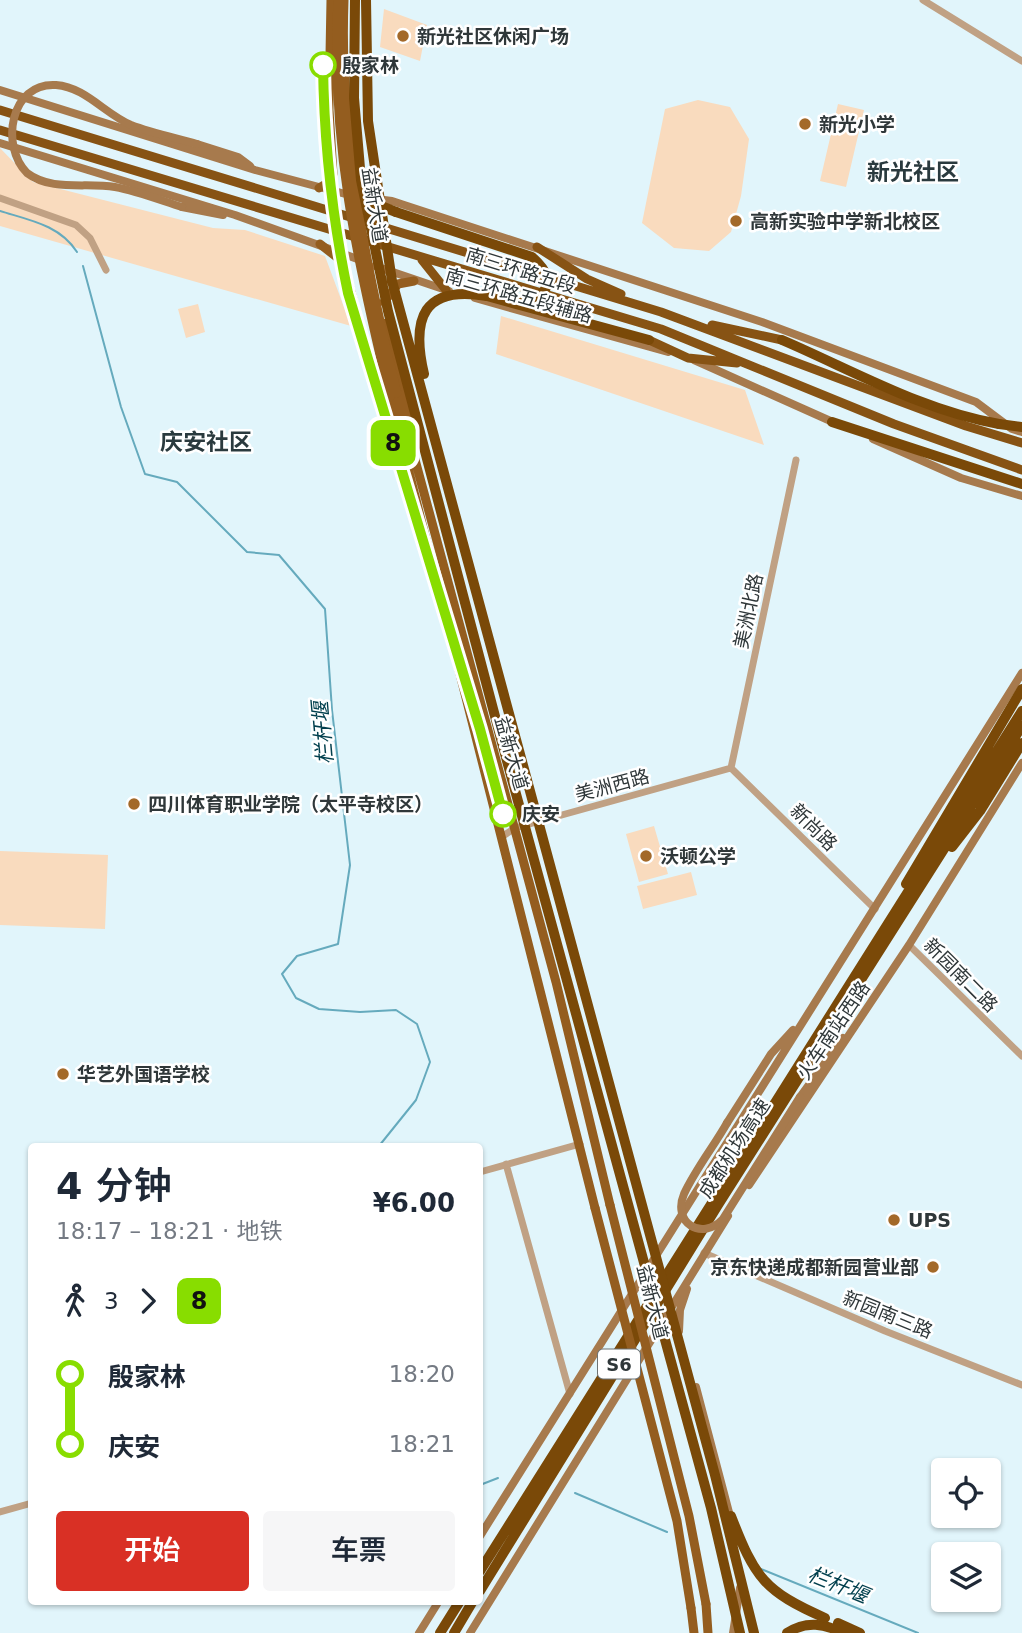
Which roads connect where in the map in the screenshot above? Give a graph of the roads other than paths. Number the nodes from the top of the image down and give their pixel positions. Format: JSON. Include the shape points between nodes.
{"nodes":[{"id":1,"x":331,"y":0,"type":"edge"},
{"id":2,"x":338,"y":0,"type":"edge"},
{"id":3,"x":344,"y":0,"type":"edge"},
{"id":4,"x":355,"y":0,"type":"edge"},
{"id":5,"x":366,"y":0,"type":"edge"},
{"id":6,"x":923,"y":0,"type":"edge"},
{"id":7,"x":1022,"y":61,"type":"edge"},
{"id":8,"x":0,"y":90,"type":"edge"},
{"id":9,"x":0,"y":110,"type":"edge"},
{"id":10,"x":0,"y":131,"type":"edge"},
{"id":11,"x":0,"y":143,"type":"edge"},
{"id":12,"x":255,"y":170,"type":"junction"},
{"id":13,"x":319,"y":188,"type":"junction"},
{"id":14,"x":0,"y":198,"type":"edge"},
{"id":15,"x":360,"y":198,"type":"junction"},
{"id":16,"x":235,"y":215,"type":"junction"},
{"id":17,"x":320,"y":244,"type":"junction"},
{"id":18,"x":537,"y":247,"type":"junction"},
{"id":19,"x":421,"y":258,"type":"junction"},
{"id":20,"x":106,"y":270,"type":"dead end"},
{"id":21,"x":414,"y":281,"type":"junction"},
{"id":22,"x":446,"y":290,"type":"junction"},
{"id":23,"x":506,"y":300,"type":"junction"},
{"id":24,"x":661,"y":312,"type":"junction"},
{"id":25,"x":696,"y":323,"type":"junction"},
{"id":26,"x":649,"y":340,"type":"joint"},
{"id":27,"x":782,"y":340,"type":"joint"},
{"id":28,"x":688,"y":358,"type":"junction"},
{"id":29,"x":751,"y":364,"type":"junction"},
{"id":30,"x":394,"y":395,"type":"junction"},
{"id":31,"x":426,"y":402,"type":"junction"},
{"id":32,"x":832,"y":422,"type":"junction"},
{"id":33,"x":1022,"y":427,"type":"edge"},
{"id":34,"x":1022,"y":432,"type":"edge"},
{"id":35,"x":1022,"y":443,"type":"edge"},
{"id":36,"x":796,"y":460,"type":"dead end"},
{"id":37,"x":1022,"y":470,"type":"edge"},
{"id":38,"x":1022,"y":484,"type":"edge"},
{"id":39,"x":417,"y":492,"type":"junction"},
{"id":40,"x":1022,"y":496,"type":"edge"},
{"id":41,"x":1022,"y":673,"type":"edge"},
{"id":42,"x":1022,"y":689,"type":"edge"},
{"id":43,"x":1022,"y":711,"type":"edge"},
{"id":44,"x":1022,"y":726,"type":"edge"},
{"id":45,"x":1022,"y":743,"type":"edge"},
{"id":46,"x":1022,"y":764,"type":"edge"},
{"id":47,"x":731,"y":768,"type":"junction"},
{"id":48,"x":515,"y":828,"type":"junction"},
{"id":49,"x":503,"y":836,"type":"junction"},
{"id":50,"x":919,"y":888,"type":"junction"},
{"id":51,"x":875,"y":909,"type":"junction"},
{"id":52,"x":876,"y":941,"type":"junction"},
{"id":53,"x":909,"y":945,"type":"junction"},
{"id":54,"x":809,"y":1012,"type":"junction"},
{"id":55,"x":854,"y":1027,"type":"junction"},
{"id":56,"x":1022,"y":1056,"type":"edge"},
{"id":57,"x":758,"y":1136,"type":"junction"},
{"id":58,"x":580,"y":1144,"type":"junction"},
{"id":59,"x":506,"y":1164,"type":"junction"},
{"id":60,"x":483,"y":1170,"type":"edge"},
{"id":61,"x":704,"y":1253,"type":"junction"},
{"id":62,"x":691,"y":1275,"type":"junction"},
{"id":63,"x":1022,"y":1385,"type":"edge"},
{"id":64,"x":570,"y":1394,"type":"junction"},
{"id":65,"x":715,"y":1475,"type":"junction"},
{"id":66,"x":28,"y":1504,"type":"edge"},
{"id":67,"x":0,"y":1512,"type":"edge"},
{"id":68,"x":483,"y":1531,"type":"edge"},
{"id":69,"x":483,"y":1566,"type":"edge"},
{"id":70,"x":483,"y":1586,"type":"edge"},
{"id":71,"x":436,"y":1605,"type":"edge"},
{"id":72,"x":458,"y":1605,"type":"edge"},
{"id":73,"x":471,"y":1605,"type":"edge"},
{"id":74,"x":824,"y":1621,"type":"junction"},
{"id":75,"x":419,"y":1633,"type":"edge"},
{"id":76,"x":440,"y":1633,"type":"edge"},
{"id":77,"x":454,"y":1633,"type":"edge"},
{"id":78,"x":470,"y":1633,"type":"edge"},
{"id":79,"x":694,"y":1633,"type":"edge"},
{"id":80,"x":708,"y":1633,"type":"edge"},
{"id":81,"x":733,"y":1633,"type":"edge"},
{"id":82,"x":740,"y":1633,"type":"edge"},
{"id":83,"x":754,"y":1633,"type":"edge"},
{"id":84,"x":788,"y":1633,"type":"edge"},
{"id":85,"x":844,"y":1633,"type":"edge"},
{"id":86,"x":860,"y":1633,"type":"edge"}],
"edges":[{"from":1,"to":13,"type":"main road","via":[[333,174]]},
{"from":2,"to":30,"type":"main road","name":"益新大道","bridge":true,"via":[[338,114],[345,192],[356,258]]},
{"from":3,"to":30,"type":"main road","name":"益新大道","bridge":true,"via":[[344,82],[352,178]]},
{"from":4,"to":82,"type":"highway","bridge":true,"via":[[357,133],[377,262],[501,738],[711,1507]]},
{"from":5,"to":31,"type":"highway","bridge":true,"via":[[367,97],[378,199],[395,291]]},
{"from":6,"to":7,"type":"street"},
{"from":8,"to":12,"type":"main road"},
{"from":9,"to":24,"type":"highway","name":"南三环路五段"},
{"from":10,"to":19,"type":"highway","name":"南三环路五段"},
{"from":11,"to":16,"type":"main road","name":"南三环路五段辅路"},
{"from":12,"to":13,"type":"main road"},
{"from":12,"to":16,"type":"main road","bridge":true,"via":[[238,157],[129,124],[80,93],[54,85],[36,87],[9,119],[12,155],[35,178],[57,184],[115,187],[213,215]]},
{"from":13,"to":15,"type":"main road"},
{"from":14,"to":20,"type":"street","via":[[76,226],[90,238]]},
{"from":15,"to":18,"type":"main road","via":[[392,201]]},
{"from":15,"to":23,"type":"highway","bridge":true,"via":[[532,257],[544,270],[544,291],[527,301]]},
{"from":16,"to":17,"type":"main road","name":"南三环路五段辅路"},
{"from":17,"to":21,"type":"main road","name":"南三环路五段辅路"},
{"from":17,"to":39,"type":"main road","via":[[343,262],[398,467]]},
{"from":18,"to":24,"type":"highway","via":[[587,279]]},
{"from":18,"to":34,"type":"main road","via":[[976,402]]},
{"from":19,"to":22,"type":"highway"},
{"from":19,"to":29,"type":"highway","name":"南三环路五段","via":[[660,329]]},
{"from":21,"to":22,"type":"main road","name":"南三环路五段辅路"},
{"from":21,"to":39,"type":"main road","via":[[398,284],[388,293],[384,312],[425,480]]},
{"from":22,"to":28,"type":"main road","name":"南三环路五段辅路"},
{"from":23,"to":26,"type":"highway","bridge":true},
{"from":23,"to":31,"type":"highway","bridge":true,"via":[[458,293],[439,299],[426,312],[417,344]]},
{"from":24,"to":25,"type":"highway","name":"南三环路五段"},
{"from":25,"to":27,"type":"highway"},
{"from":25,"to":35,"type":"highway","name":"南三环路五段","via":[[900,402]]},
{"from":26,"to":28,"type":"highway"},
{"from":27,"to":33,"type":"highway","bridge":true,"via":[[941,409]]},
{"from":28,"to":29,"type":"highway"},
{"from":28,"to":32,"type":"main road","name":"南三环路五段辅路"},
{"from":29,"to":37,"type":"highway","name":"南三环路五段","via":[[894,424]]},
{"from":30,"to":39,"type":"main road","name":"益新大道"},
{"from":31,"to":65,"type":"highway","bridge":true},
{"from":32,"to":38,"type":"highway"},
{"from":32,"to":40,"type":"main road","name":"南三环路五段辅路","via":[[961,478]]},
{"from":36,"to":47,"type":"street","name":"美洲北路"},
{"from":39,"to":48,"type":"main road","name":"益新大道"},
{"from":39,"to":49,"type":"main road","name":"益新大道"},
{"from":41,"to":51,"type":"main road"},
{"from":42,"to":52,"type":"highway","via":[[913,869]]},
{"from":43,"to":52,"type":"highway","name":"成都机场高速","number":"S6"},
{"from":44,"to":50,"type":"highway","name":"成都机场高速","number":"S6"},
{"from":45,"to":50,"type":"highway","via":[[980,811]]},
{"from":46,"to":53,"type":"main road","name":"火车南站西路","number":"S6"},
{"from":47,"to":48,"type":"street","name":"美洲西路"},
{"from":47,"to":51,"type":"street","name":"新尚路"},
{"from":48,"to":49,"type":"street","name":"美洲西路"},
{"from":48,"to":80,"type":"main road","name":"益新大道","bridge":true,"via":[[689,1516]]},
{"from":49,"to":58,"type":"main road","name":"益新大道"},
{"from":50,"to":57,"type":"highway","name":"成都机场高速","number":"S6"},
{"from":51,"to":54,"type":"main road"},
{"from":52,"to":57,"type":"highway","name":"成都机场高速","number":"S6"},
{"from":53,"to":55,"type":"main road","name":"火车南站西路","number":"S6"},
{"from":53,"to":56,"type":"street","name":"新园南二路"},
{"from":54,"to":55,"type":"main road","bridge":true,"via":[[771,1054],[682,1200],[689,1224],[702,1230],[723,1219],[833,1048]]},
{"from":54,"to":64,"type":"main road"},
{"from":55,"to":61,"type":"main road","name":"火车南站西路","number":"S6"},
{"from":57,"to":69,"type":"highway","name":"成都机场高速","number":"S6"},
{"from":57,"to":70,"type":"highway","name":"成都机场高速","number":"S6"},
{"from":58,"to":59,"type":"street"},
{"from":58,"to":79,"type":"main road","name":"益新大道","bridge":true,"via":[[677,1521]]},
{"from":59,"to":60,"type":"street"},
{"from":59,"to":64,"type":"street"},
{"from":61,"to":62,"type":"main road","name":"火车南站西路","number":"S6"},
{"from":61,"to":63,"type":"street","name":"新园南三路"},
{"from":62,"to":78,"type":"main road","name":"火车南站西路","number":"S6"},
{"from":62,"to":81,"type":"main road","via":[[678,1329],[737,1543],[740,1593]]},
{"from":64,"to":68,"type":"main road"},
{"from":65,"to":74,"type":"highway","bridge":true,"via":[[756,1573],[778,1594]]},
{"from":65,"to":83,"type":"highway","bridge":true},
{"from":66,"to":67,"type":"street"},
{"from":71,"to":75,"type":"main road"},
{"from":72,"to":76,"type":"highway"},
{"from":73,"to":77,"type":"highway"},
{"from":74,"to":84,"type":"highway"},
{"from":74,"to":85,"type":"highway"},
{"from":74,"to":86,"type":"highway"}]}
